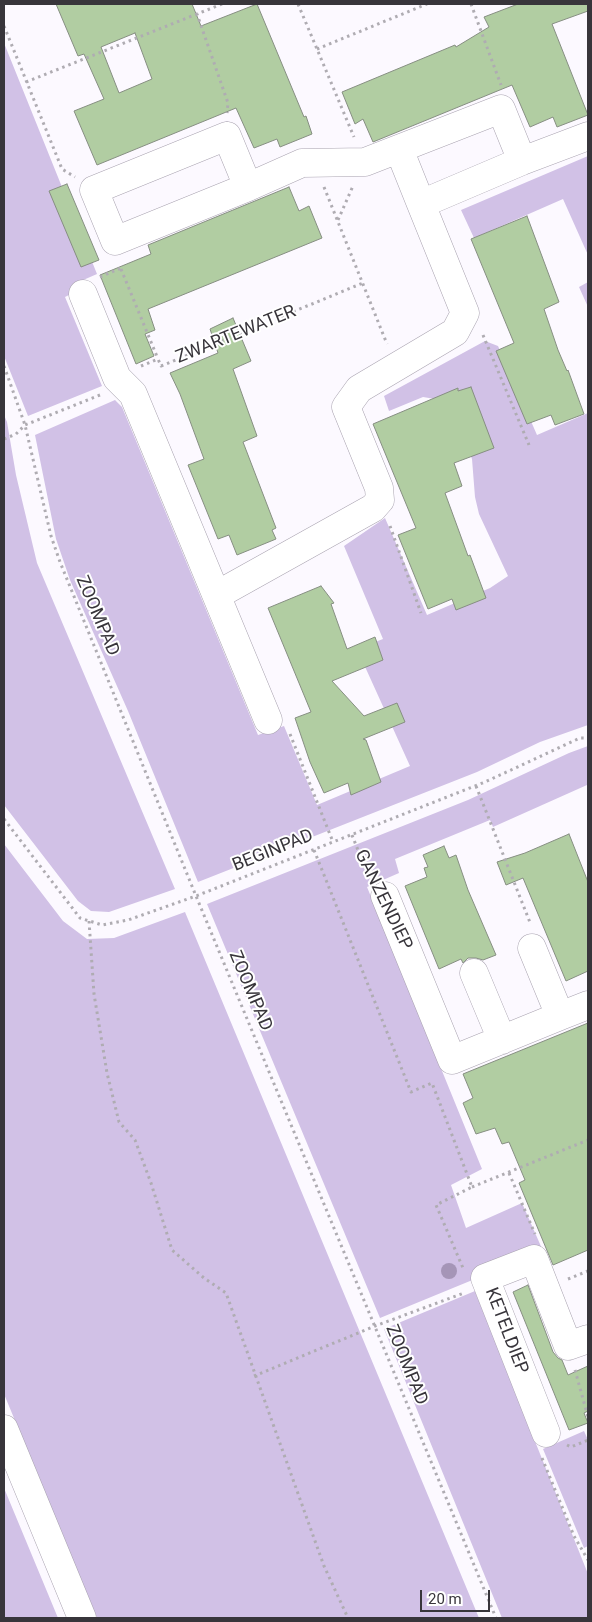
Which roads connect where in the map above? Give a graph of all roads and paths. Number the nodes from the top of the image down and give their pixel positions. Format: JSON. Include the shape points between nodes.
{"nodes":[{"id":1,"x":222,"y":4,"type":"edge"},
{"id":2,"x":298,"y":4,"type":"edge"},
{"id":3,"x":427,"y":4,"type":"edge"},
{"id":4,"x":471,"y":4,"type":"edge"},
{"id":5,"x":197,"y":14,"type":"junction"},
{"id":6,"x":4,"y":26,"type":"edge"},
{"id":7,"x":317,"y":49,"type":"junction"},
{"id":8,"x":26,"y":82,"type":"junction"},
{"id":9,"x":501,"y":109,"type":"junction"},
{"id":10,"x":227,"y":136,"type":"junction"},
{"id":11,"x":588,"y":136,"type":"edge"},
{"id":12,"x":399,"y":149,"type":"junction"},
{"id":13,"x":365,"y":162,"type":"junction"},
{"id":14,"x":522,"y":162,"type":"junction"},
{"id":15,"x":302,"y":163,"type":"junction"},
{"id":16,"x":248,"y":188,"type":"junction"},
{"id":17,"x":94,"y":190,"type":"junction"},
{"id":18,"x":421,"y":204,"type":"junction"},
{"id":19,"x":338,"y":220,"type":"junction"},
{"id":20,"x":115,"y":241,"type":"junction"},
{"id":21,"x":121,"y":269,"type":"junction"},
{"id":22,"x":363,"y":283,"type":"junction"},
{"id":23,"x":90,"y":286,"type":"joint"},
{"id":24,"x":465,"y":313,"type":"junction"},
{"id":25,"x":158,"y":359,"type":"junction"},
{"id":26,"x":4,"y":366,"type":"edge"},
{"id":27,"x":397,"y":368,"type":"junction"},
{"id":28,"x":115,"y":389,"type":"junction"},
{"id":29,"x":25,"y":425,"type":"junction"},
{"id":30,"x":4,"y":439,"type":"edge"},
{"id":31,"x":529,"y":445,"type":"dead end"},
{"id":32,"x":380,"y":500,"type":"junction"},
{"id":33,"x":217,"y":596,"type":"junction"},
{"id":34,"x":421,"y":613,"type":"dead end"},
{"id":35,"x":268,"y":720,"type":"joint"},
{"id":36,"x":588,"y":738,"type":"edge"},
{"id":37,"x":476,"y":786,"type":"junction"},
{"id":38,"x":4,"y":819,"type":"edge"},
{"id":39,"x":352,"y":835,"type":"junction"},
{"id":40,"x":333,"y":842,"type":"junction"},
{"id":41,"x":314,"y":850,"type":"junction"},
{"id":42,"x":196,"y":896,"type":"junction"},
{"id":43,"x":385,"y":896,"type":"joint"},
{"id":44,"x":89,"y":921,"type":"junction"},
{"id":45,"x":532,"y":948,"type":"joint"},
{"id":46,"x":474,"y":974,"type":"dead end"},
{"id":47,"x":588,"y":1005,"type":"edge"},
{"id":48,"x":560,"y":1016,"type":"junction"},
{"id":49,"x":502,"y":1040,"type":"junction"},
{"id":50,"x":588,"y":1140,"type":"edge"},
{"id":51,"x":508,"y":1173,"type":"junction"},
{"id":52,"x":472,"y":1188,"type":"junction"},
{"id":53,"x":534,"y":1259,"type":"junction"},
{"id":54,"x":480,"y":1286,"type":"junction"},
{"id":55,"x":375,"y":1326,"type":"junction"},
{"id":56,"x":578,"y":1342,"type":"edge"},
{"id":57,"x":254,"y":1376,"type":"junction"},
{"id":58,"x":588,"y":1417,"type":"edge"},
{"id":59,"x":4,"y":1429,"type":"edge"},
{"id":60,"x":544,"y":1444,"type":"joint"},
{"id":61,"x":588,"y":1560,"type":"edge"},
{"id":62,"x":82,"y":1618,"type":"edge"},
{"id":63,"x":348,"y":1618,"type":"edge"},
{"id":64,"x":496,"y":1618,"type":"edge"}],
"edges":[{"from":1,"to":5,"type":"path"},
{"from":2,"to":7,"type":"path"},
{"from":3,"to":7,"type":"path"},
{"from":4,"to":9,"type":"path","via":[[502,89]]},
{"from":5,"to":8,"type":"path"},
{"from":5,"to":10,"type":"path","via":[[228,103]]},
{"from":6,"to":8,"type":"path"},
{"from":7,"to":13,"type":"path"},
{"from":8,"to":17,"type":"path","via":[[62,169]]},
{"from":9,"to":12,"type":"street"},
{"from":9,"to":14,"type":"street"},
{"from":10,"to":16,"type":"street"},
{"from":10,"to":17,"type":"street"},
{"from":11,"to":14,"type":"street"},
{"from":12,"to":13,"type":"street"},
{"from":12,"to":18,"type":"street"},
{"from":13,"to":15,"type":"street"},
{"from":13,"to":19,"type":"path"},
{"from":14,"to":18,"type":"street"},
{"from":15,"to":16,"type":"street"},
{"from":15,"to":19,"type":"path","via":[[324,186]]},
{"from":16,"to":20,"type":"street"},
{"from":17,"to":20,"type":"street"},
{"from":18,"to":24,"type":"street"},
{"from":19,"to":22,"type":"path"},
{"from":20,"to":21,"type":"path"},
{"from":21,"to":23,"type":"path"},
{"from":21,"to":25,"type":"path"},
{"from":22,"to":25,"type":"path","name":"ZWARTEWATER","via":[[161,366]]},
{"from":22,"to":27,"type":"path"},
{"from":23,"to":28,"type":"street","via":[[117,378]]},
{"from":24,"to":27,"type":"street","via":[[455,332]]},
{"from":24,"to":31,"type":"path","via":[[481,331]]},
{"from":25,"to":28,"type":"path","name":"ZWARTEWATER","via":[[125,372]]},
{"from":26,"to":29,"type":"path","name":"ZOOMPAD"},
{"from":27,"to":32,"type":"street","via":[[359,389],[346,407],[379,488]]},
{"from":28,"to":29,"type":"path"},
{"from":28,"to":33,"type":"street","via":[[134,394]]},
{"from":29,"to":30,"type":"path"},
{"from":29,"to":42,"type":"path","name":"ZOOMPAD","via":[[60,562]]},
{"from":32,"to":33,"type":"street","via":[[373,508]]},
{"from":32,"to":34,"type":"path"},
{"from":33,"to":35,"type":"street"},
{"from":35,"to":40,"type":"path","via":[[286,724]]},
{"from":36,"to":37,"type":"path","name":"BEGINPAD","via":[[580,738]]},
{"from":37,"to":39,"type":"path","name":"BEGINPAD"},
{"from":37,"to":45,"type":"path","via":[[536,938]]},
{"from":38,"to":44,"type":"path","via":[[80,918]]},
{"from":39,"to":40,"type":"path","name":"BEGINPAD"},
{"from":39,"to":43,"type":"path","name":"GANZENDIEP","via":[[374,892]]},
{"from":40,"to":41,"type":"path","name":"BEGINPAD"},
{"from":41,"to":42,"type":"path","name":"BEGINPAD"},
{"from":41,"to":52,"type":"path","via":[[411,1092],[432,1083]]},
{"from":42,"to":44,"type":"path","name":"BEGINPAD","via":[[128,920],[102,925]]},
{"from":42,"to":55,"type":"path","name":"ZOOMPAD"},
{"from":43,"to":49,"type":"street","name":"GANZENDIEP","via":[[452,1060]]},
{"from":44,"to":57,"type":"path","via":[[94,994],[119,1122],[135,1140],[172,1250],[226,1293]]},
{"from":45,"to":48,"type":"street"},
{"from":46,"to":49,"type":"street"},
{"from":47,"to":48,"type":"street","name":"GANZENDIEP"},
{"from":48,"to":49,"type":"street","name":"GANZENDIEP"},
{"from":50,"to":51,"type":"path"},
{"from":51,"to":52,"type":"path"},
{"from":51,"to":53,"type":"path","via":[[538,1241]]},
{"from":52,"to":54,"type":"path","via":[[436,1205]]},
{"from":53,"to":54,"type":"street","name":"KETELDIEP","via":[[486,1278]]},
{"from":53,"to":56,"type":"street"},
{"from":54,"to":55,"type":"path"},
{"from":54,"to":60,"type":"street","name":"KETELDIEP"},
{"from":55,"to":57,"type":"path"},
{"from":55,"to":64,"type":"path","name":"ZOOMPAD"},
{"from":56,"to":58,"type":"path"},
{"from":57,"to":63,"type":"path","via":[[324,1566]]},
{"from":59,"to":62,"type":"street"},
{"from":60,"to":61,"type":"path","via":[[574,1536]]}]}
